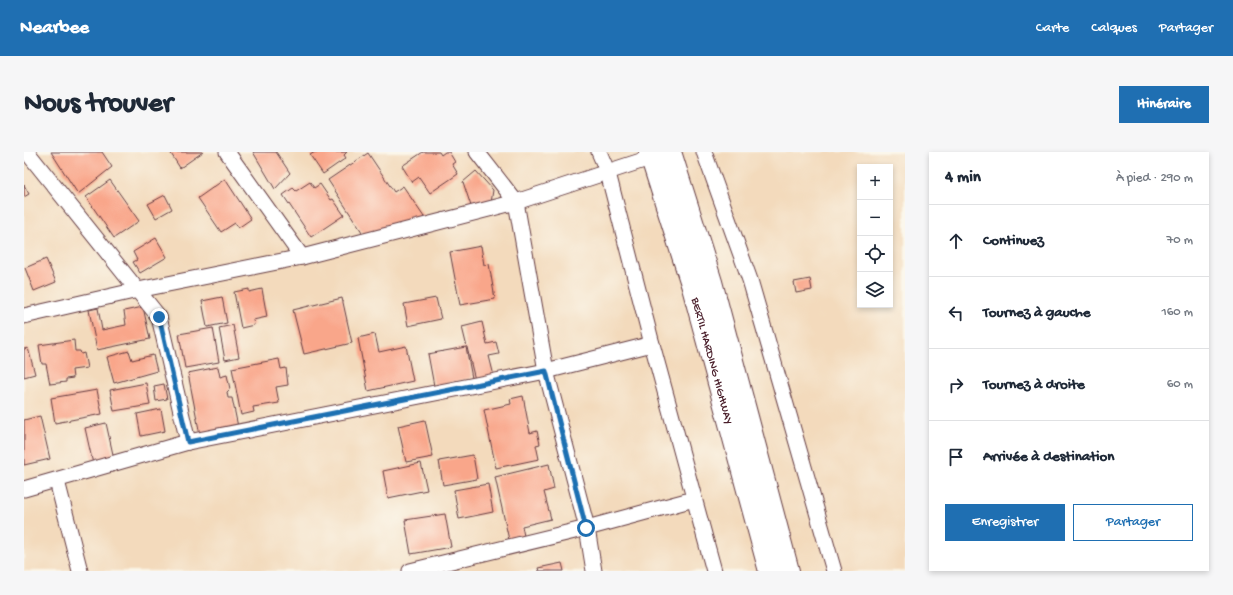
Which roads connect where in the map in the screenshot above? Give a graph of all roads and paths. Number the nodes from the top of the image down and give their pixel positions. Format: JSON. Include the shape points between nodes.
{"nodes":[{"id":1,"x":27,"y":152,"type":"edge"},
{"id":2,"x":227,"y":152,"type":"edge"},
{"id":3,"x":477,"y":152,"type":"edge"},
{"id":4,"x":599,"y":152,"type":"edge"},
{"id":5,"x":704,"y":152,"type":"edge"},
{"id":6,"x":658,"y":154,"type":"edge"},
{"id":7,"x":608,"y":173,"type":"junction"},
{"id":8,"x":516,"y":202,"type":"junction"},
{"id":9,"x":302,"y":257,"type":"junction"},
{"id":10,"x":138,"y":290,"type":"junction"},
{"id":11,"x":24,"y":316,"type":"edge"},
{"id":12,"x":652,"y":344,"type":"junction"},
{"id":13,"x":546,"y":371,"type":"junction"},
{"id":14,"x":188,"y":442,"type":"junction"},
{"id":15,"x":57,"y":481,"type":"junction"},
{"id":16,"x":24,"y":489,"type":"edge"},
{"id":17,"x":694,"y":499,"type":"junction"},
{"id":18,"x":586,"y":528,"type":"junction"},
{"id":19,"x":80,"y":571,"type":"edge"},
{"id":20,"x":410,"y":571,"type":"edge"},
{"id":21,"x":594,"y":571,"type":"edge"},
{"id":22,"x":714,"y":571,"type":"edge"},
{"id":23,"x":770,"y":571,"type":"edge"},
{"id":24,"x":788,"y":571,"type":"edge"},
{"id":25,"x":834,"y":571,"type":"edge"}],
"edges":[{"from":1,"to":10,"type":"street"},
{"from":2,"to":9,"type":"street"},
{"from":3,"to":8,"type":"street"},
{"from":4,"to":7,"type":"street"},
{"from":5,"to":25,"type":"street","via":[[750,280]]},
{"from":6,"to":7,"type":"street"},
{"from":6,"to":23,"type":"main road","name":"BERTIL HARDING HIGHWAY"},
{"from":6,"to":24,"type":"main road","name":"BERTIL HARDING HIGHWAY","via":[[711,282]]},
{"from":7,"to":8,"type":"street"},
{"from":7,"to":12,"type":"street"},
{"from":8,"to":9,"type":"street"},
{"from":8,"to":13,"type":"street"},
{"from":9,"to":10,"type":"street"},
{"from":10,"to":11,"type":"street"},
{"from":10,"to":14,"type":"street","via":[[159,317]]},
{"from":12,"to":13,"type":"street"},
{"from":12,"to":17,"type":"street"},
{"from":13,"to":14,"type":"street"},
{"from":13,"to":18,"type":"street"},
{"from":14,"to":15,"type":"street"},
{"from":15,"to":16,"type":"street"},
{"from":15,"to":19,"type":"street"},
{"from":17,"to":18,"type":"street"},
{"from":17,"to":22,"type":"street"},
{"from":18,"to":20,"type":"street"},
{"from":18,"to":21,"type":"street"}]}
